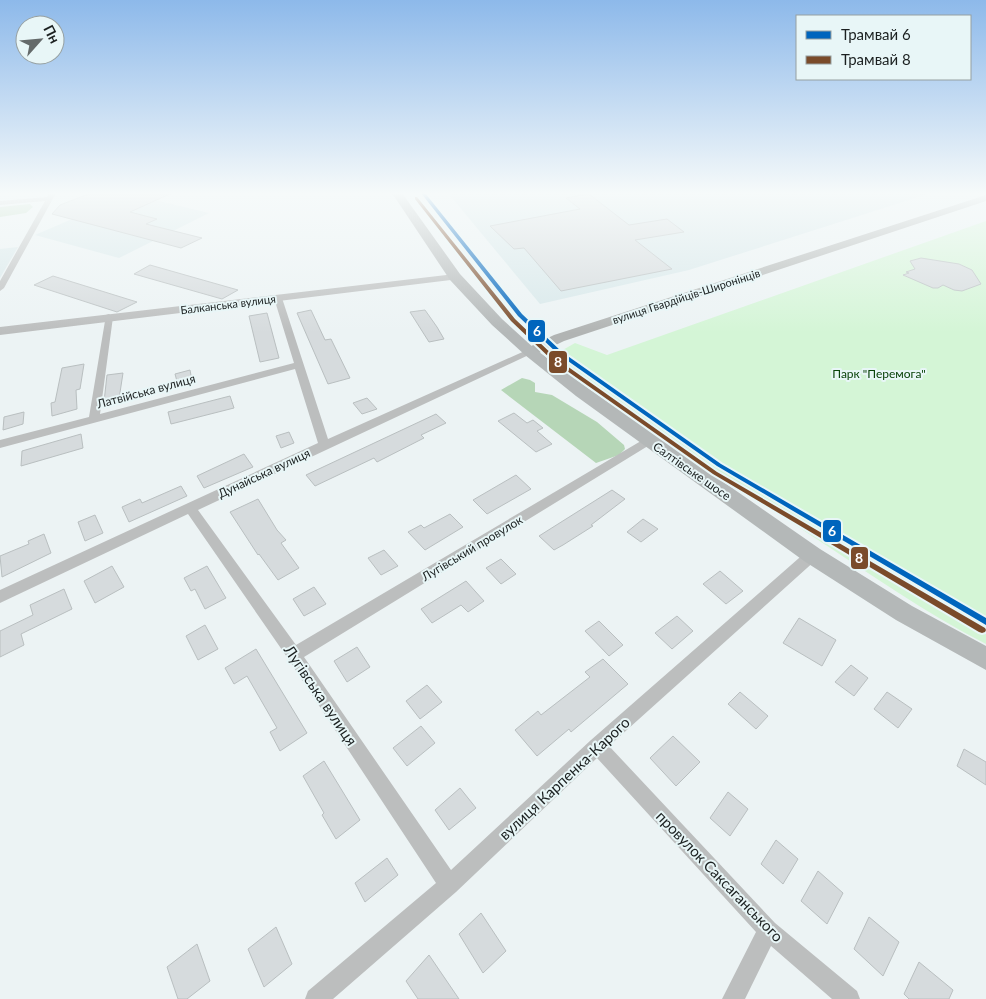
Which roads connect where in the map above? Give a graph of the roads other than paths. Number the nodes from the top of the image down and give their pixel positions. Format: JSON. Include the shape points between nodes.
{"nodes":[{"id":1,"x":27,"y":240,"type":"edge"},
{"id":2,"x":430,"y":240,"type":"edge"},
{"id":3,"x":860,"y":240,"type":"edge"},
{"id":4,"x":455,"y":277,"type":"junction"},
{"id":5,"x":0,"y":288,"type":"edge"},
{"id":6,"x":278,"y":298,"type":"junction"},
{"id":7,"x":109,"y":318,"type":"junction"},
{"id":8,"x":0,"y":331,"type":"edge"},
{"id":9,"x":530,"y":352,"type":"junction"},
{"id":10,"x":299,"y":365,"type":"junction"},
{"id":11,"x":94,"y":419,"type":"junction"},
{"id":12,"x":650,"y":441,"type":"junction"},
{"id":13,"x":0,"y":444,"type":"edge"},
{"id":14,"x":324,"y":445,"type":"junction"},
{"id":15,"x":190,"y":508,"type":"junction"},
{"id":16,"x":812,"y":556,"type":"junction"},
{"id":17,"x":0,"y":597,"type":"edge"},
{"id":18,"x":294,"y":655,"type":"junction"},
{"id":19,"x":986,"y":659,"type":"edge"},
{"id":20,"x":597,"y":746,"type":"junction"},
{"id":21,"x":449,"y":884,"type":"junction"},
{"id":22,"x":768,"y":930,"type":"junction"},
{"id":23,"x":316,"y":999,"type":"edge"},
{"id":24,"x":733,"y":999,"type":"edge"},
{"id":25,"x":849,"y":999,"type":"edge"}],
"edges":[{"from":1,"to":5,"type":"street"},
{"from":2,"to":4,"type":"main road","name":"Салтівське шосе"},
{"from":3,"to":9,"type":"main road","name":"вулиця Гвардійців-Широнінців","via":[[567,336]]},
{"from":4,"to":6,"type":"street","name":"Балканська вулиця"},
{"from":4,"to":9,"type":"main road","name":"Салтівське шосе"},
{"from":6,"to":7,"type":"street","name":"Балканська вулиця"},
{"from":6,"to":10,"type":"street"},
{"from":7,"to":8,"type":"street","name":"Балканська вулиця"},
{"from":7,"to":11,"type":"street"},
{"from":9,"to":12,"type":"main road","name":"Салтівське шосе"},
{"from":9,"to":14,"type":"street","name":"Дунайська вулиця"},
{"from":10,"to":11,"type":"street","name":"Латвійська вулиця"},
{"from":10,"to":14,"type":"street"},
{"from":11,"to":13,"type":"street","name":"Латвійська вулиця"},
{"from":12,"to":16,"type":"main road","name":"Салтівське шосе"},
{"from":12,"to":18,"type":"street","name":"Лугівський провулок"},
{"from":14,"to":15,"type":"street","name":"Дунайська вулиця"},
{"from":15,"to":17,"type":"street","name":"Дунайська вулиця"},
{"from":15,"to":18,"type":"street","name":"Лугівська вулиця"},
{"from":16,"to":19,"type":"main road","name":"Салтівське шосе"},
{"from":16,"to":20,"type":"street","name":"вулиця Карпенка-Карого"},
{"from":18,"to":21,"type":"street","name":"Лугівська вулиця"},
{"from":20,"to":21,"type":"street","name":"вулиця Карпенка-Карого"},
{"from":20,"to":22,"type":"street","name":"провулок Саксаганського"},
{"from":21,"to":23,"type":"street","name":"вулиця Карпенка-Карого"},
{"from":22,"to":24,"type":"street"},
{"from":22,"to":25,"type":"street","name":"провулок Саксаганського"}]}
